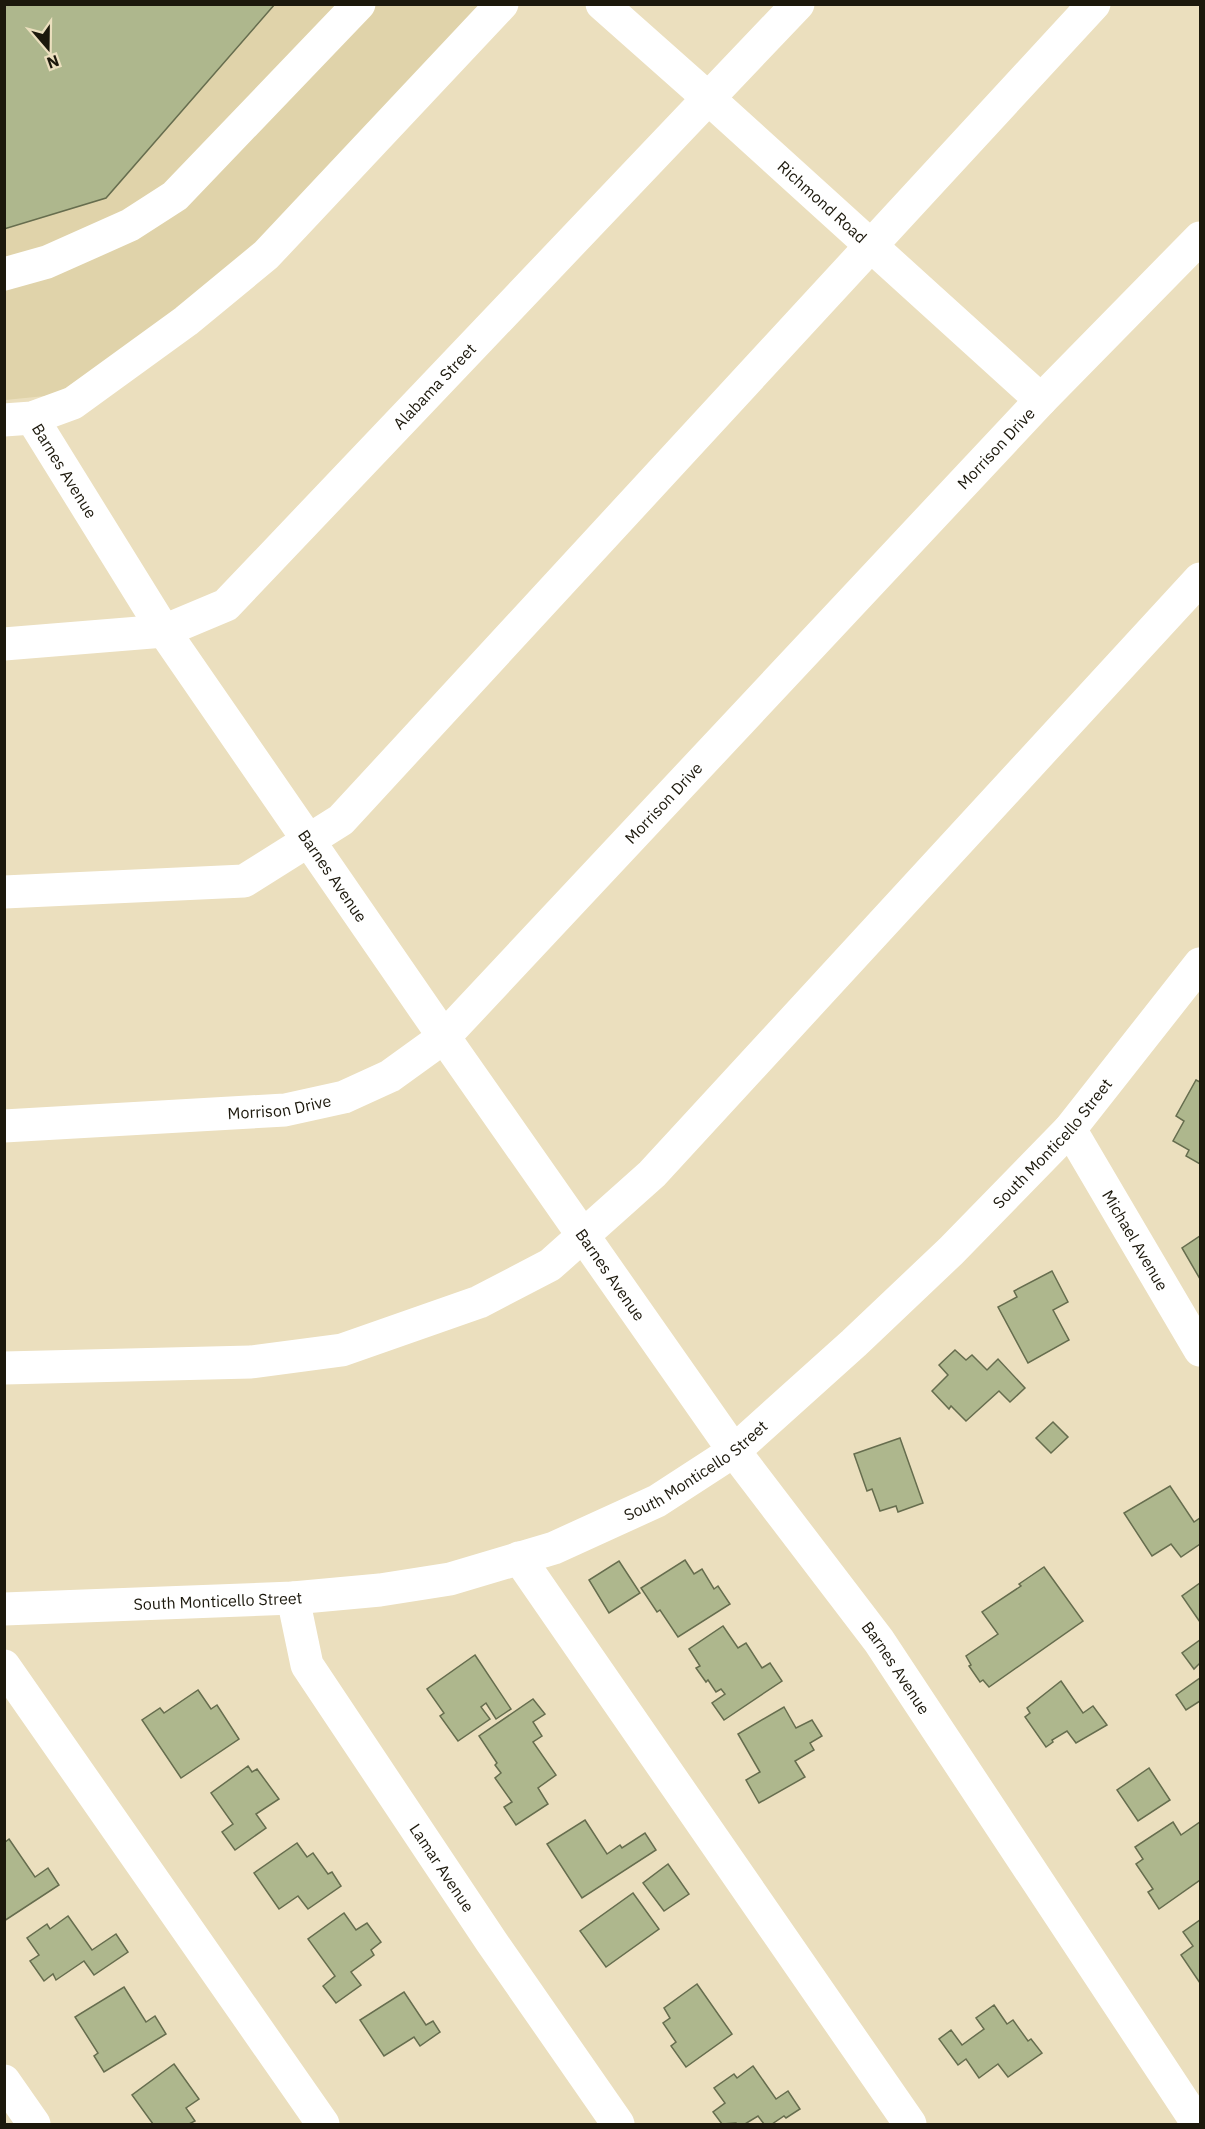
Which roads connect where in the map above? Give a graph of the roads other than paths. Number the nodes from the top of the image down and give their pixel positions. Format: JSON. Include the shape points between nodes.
{"nodes":[{"id":1,"x":359,"y":4,"type":"edge"},
{"id":2,"x":502,"y":4,"type":"edge"},
{"id":3,"x":602,"y":4,"type":"edge"},
{"id":4,"x":798,"y":4,"type":"edge"},
{"id":5,"x":1094,"y":4,"type":"edge"},
{"id":6,"x":708,"y":98,"type":"junction"},
{"id":7,"x":1200,"y":238,"type":"edge"},
{"id":8,"x":871,"y":246,"type":"junction"},
{"id":9,"x":4,"y":274,"type":"edge"},
{"id":10,"x":1041,"y":400,"type":"junction"},
{"id":11,"x":18,"y":419,"type":"edge"},
{"id":12,"x":1200,"y":579,"type":"edge"},
{"id":13,"x":164,"y":631,"type":"junction"},
{"id":14,"x":4,"y":644,"type":"edge"},
{"id":15,"x":308,"y":840,"type":"junction"},
{"id":16,"x":4,"y":892,"type":"edge"},
{"id":17,"x":1200,"y":964,"type":"edge"},
{"id":18,"x":444,"y":1037,"type":"junction"},
{"id":19,"x":4,"y":1126,"type":"edge"},
{"id":20,"x":1070,"y":1129,"type":"junction"},
{"id":21,"x":583,"y":1236,"type":"junction"},
{"id":22,"x":1200,"y":1350,"type":"edge"},
{"id":23,"x":4,"y":1368,"type":"edge"},
{"id":24,"x":734,"y":1450,"type":"junction"},
{"id":25,"x":519,"y":1558,"type":"junction"},
{"id":26,"x":293,"y":1598,"type":"junction"},
{"id":27,"x":4,"y":1609,"type":"edge"},
{"id":28,"x":4,"y":1666,"type":"edge"},
{"id":29,"x":4,"y":2081,"type":"edge"},
{"id":30,"x":1189,"y":2115,"type":"edge"},
{"id":31,"x":34,"y":2124,"type":"edge"},
{"id":32,"x":323,"y":2124,"type":"edge"},
{"id":33,"x":618,"y":2124,"type":"edge"},
{"id":34,"x":910,"y":2124,"type":"edge"}],
"edges":[{"from":1,"to":9,"type":"street","via":[[175,196],[130,225],[47,262]]},
{"from":2,"to":11,"type":"street","via":[[266,255],[186,321],[73,403]]},
{"from":3,"to":6,"type":"street","name":"Richmond Road"},
{"from":4,"to":6,"type":"street","name":"Alabama Street"},
{"from":5,"to":8,"type":"street"},
{"from":6,"to":8,"type":"street","name":"Richmond Road"},
{"from":6,"to":13,"type":"street","name":"Alabama Street","via":[[226,604]]},
{"from":7,"to":10,"type":"street","name":"Morrison Drive"},
{"from":8,"to":10,"type":"street","name":"Richmond Road"},
{"from":8,"to":15,"type":"street","via":[[341,820]]},
{"from":10,"to":18,"type":"street","name":"Morrison Drive"},
{"from":11,"to":13,"type":"street","name":"Barnes Avenue"},
{"from":12,"to":21,"type":"street","via":[[652,1174]]},
{"from":13,"to":14,"type":"street","name":"Alabama Street"},
{"from":13,"to":15,"type":"street","name":"Barnes Avenue"},
{"from":15,"to":16,"type":"street","via":[[244,881]]},
{"from":15,"to":18,"type":"street","name":"Barnes Avenue"},
{"from":17,"to":20,"type":"street","name":"South Monticello Street"},
{"from":18,"to":19,"type":"street","name":"Morrison Drive","via":[[390,1076],[344,1097],[285,1110]]},
{"from":18,"to":21,"type":"street","name":"Barnes Avenue"},
{"from":20,"to":22,"type":"street","name":"Michael Avenue"},
{"from":20,"to":24,"type":"street","name":"South Monticello Street","via":[[951,1251]]},
{"from":21,"to":23,"type":"street","via":[[550,1265],[479,1302],[342,1350],[251,1362]]},
{"from":21,"to":24,"type":"street","name":"Barnes Avenue"},
{"from":24,"to":25,"type":"street","name":"South Monticello Street","via":[[657,1502],[554,1548]]},
{"from":24,"to":30,"type":"street","name":"Barnes Avenue","via":[[879,1641]]},
{"from":25,"to":26,"type":"street","name":"South Monticello Street","via":[[450,1579]]},
{"from":25,"to":34,"type":"street"},
{"from":26,"to":27,"type":"street","name":"South Monticello Street"},
{"from":26,"to":33,"type":"street","name":"Lamar Avenue","via":[[306,1665]]},
{"from":28,"to":32,"type":"street"},
{"from":29,"to":31,"type":"street"}]}
